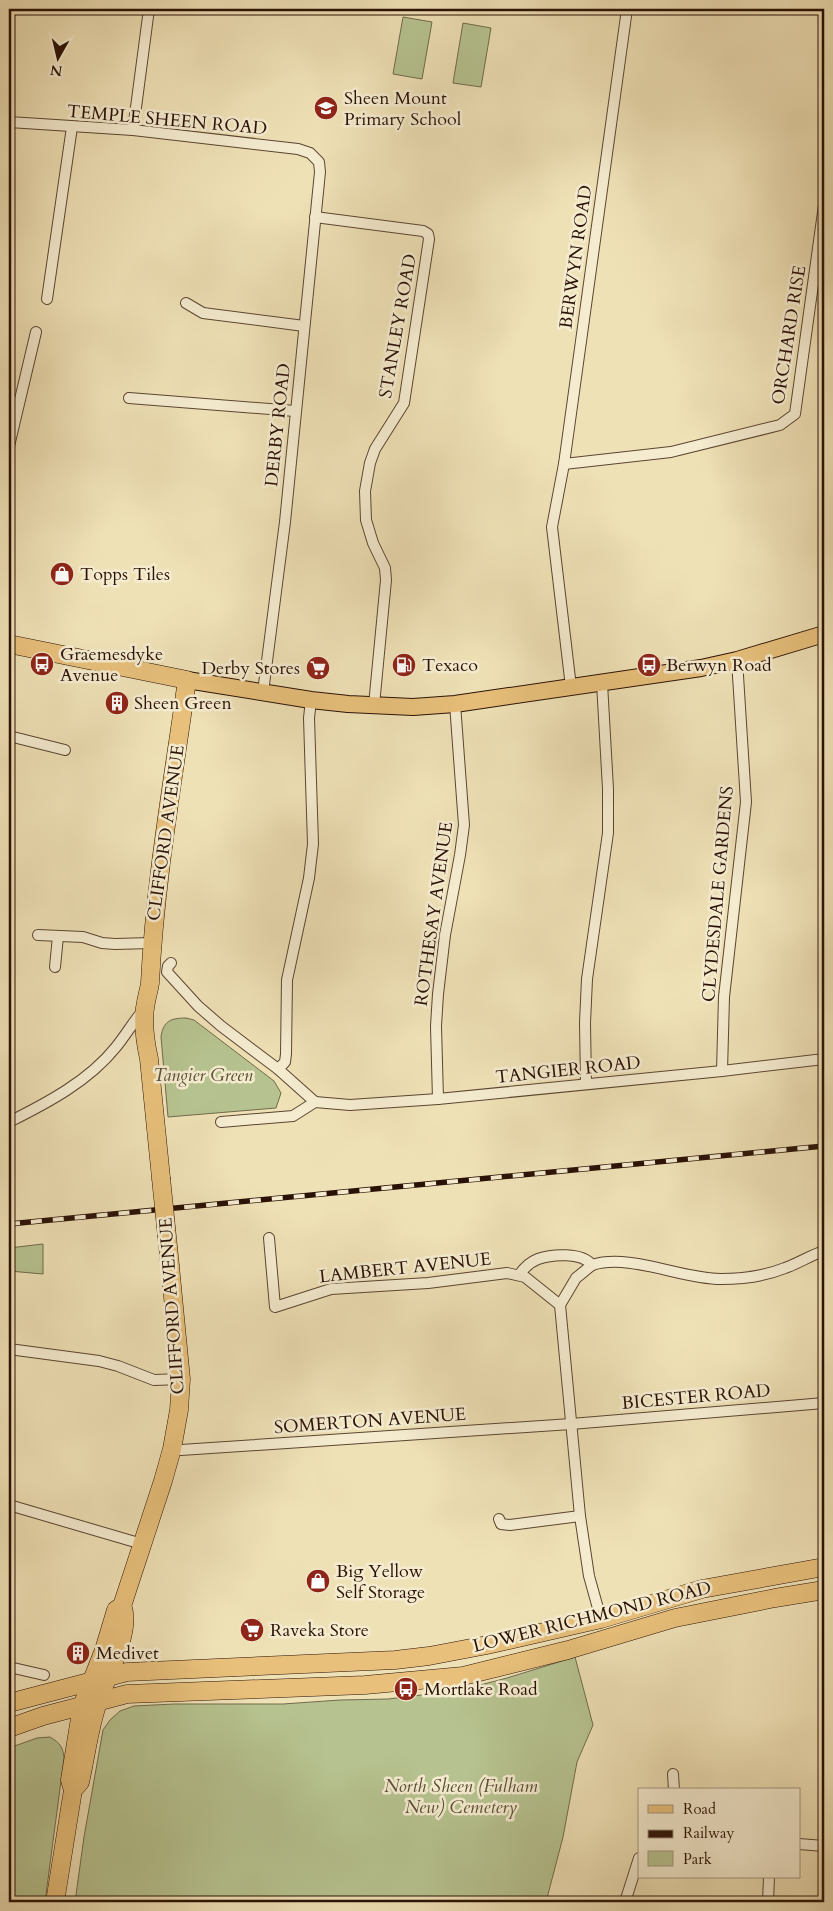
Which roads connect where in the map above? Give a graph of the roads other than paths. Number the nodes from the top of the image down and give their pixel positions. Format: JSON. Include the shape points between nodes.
{"nodes":[{"id":1,"x":149,"y":9,"type":"edge"},
{"id":2,"x":627,"y":9,"type":"edge"},
{"id":3,"x":9,"y":122,"type":"edge"},
{"id":4,"x":72,"y":127,"type":"junction"},
{"id":5,"x":133,"y":130,"type":"junction"},
{"id":6,"x":319,"y":162,"type":"joint"},
{"id":7,"x":824,"y":205,"type":"edge"},
{"id":8,"x":315,"y":217,"type":"junction"},
{"id":9,"x":47,"y":299,"type":"dead end"},
{"id":10,"x":186,"y":303,"type":"dead end"},
{"id":11,"x":304,"y":326,"type":"junction"},
{"id":12,"x":36,"y":332,"type":"dead end"},
{"id":13,"x":129,"y":398,"type":"dead end"},
{"id":14,"x":295,"y":411,"type":"junction"},
{"id":15,"x":9,"y":446,"type":"edge"},
{"id":16,"x":564,"y":464,"type":"junction"},
{"id":17,"x":824,"y":634,"type":"edge"},
{"id":18,"x":9,"y":644,"type":"edge"},
{"id":19,"x":737,"y":660,"type":"junction"},
{"id":20,"x":187,"y":680,"type":"junction"},
{"id":21,"x":602,"y":683,"type":"junction"},
{"id":22,"x":571,"y":687,"type":"junction"},
{"id":23,"x":263,"y":692,"type":"junction"},
{"id":24,"x":311,"y":700,"type":"junction"},
{"id":25,"x":455,"y":704,"type":"junction"},
{"id":26,"x":374,"y":705,"type":"junction"},
{"id":27,"x":9,"y":736,"type":"edge"},
{"id":28,"x":64,"y":750,"type":"dead end"},
{"id":29,"x":38,"y":935,"type":"dead end"},
{"id":30,"x":58,"y":936,"type":"junction"},
{"id":31,"x":151,"y":943,"type":"junction"},
{"id":32,"x":172,"y":963,"type":"dead end"},
{"id":33,"x":56,"y":967,"type":"dead end"},
{"id":34,"x":150,"y":987,"type":"junction"},
{"id":35,"x":145,"y":1012,"type":"junction"},
{"id":36,"x":150,"y":1058,"type":"junction"},
{"id":37,"x":824,"y":1059,"type":"edge"},
{"id":38,"x":278,"y":1069,"type":"junction"},
{"id":39,"x":722,"y":1071,"type":"junction"},
{"id":40,"x":586,"y":1084,"type":"junction"},
{"id":41,"x":438,"y":1099,"type":"junction"},
{"id":42,"x":315,"y":1102,"type":"junction"},
{"id":43,"x":9,"y":1122,"type":"edge"},
{"id":44,"x":221,"y":1122,"type":"dead end"},
{"id":45,"x":269,"y":1238,"type":"dead end"},
{"id":46,"x":824,"y":1251,"type":"edge"},
{"id":47,"x":592,"y":1264,"type":"junction"},
{"id":48,"x":519,"y":1274,"type":"junction"},
{"id":49,"x":560,"y":1305,"type":"junction"},
{"id":50,"x":9,"y":1349,"type":"edge"},
{"id":51,"x":181,"y":1379,"type":"junction"},
{"id":52,"x":824,"y":1403,"type":"edge"},
{"id":53,"x":571,"y":1424,"type":"junction"},
{"id":54,"x":172,"y":1449,"type":"junction"},
{"id":55,"x":9,"y":1505,"type":"edge"},
{"id":56,"x":580,"y":1516,"type":"junction"},
{"id":57,"x":499,"y":1519,"type":"dead end"},
{"id":58,"x":142,"y":1544,"type":"junction"},
{"id":59,"x":824,"y":1567,"type":"edge"},
{"id":60,"x":824,"y":1590,"type":"edge"},
{"id":61,"x":122,"y":1606,"type":"junction"},
{"id":62,"x":601,"y":1619,"type":"junction"},
{"id":63,"x":364,"y":1661,"type":"junction"},
{"id":64,"x":260,"y":1666,"type":"junction"},
{"id":65,"x":9,"y":1667,"type":"edge"},
{"id":66,"x":44,"y":1675,"type":"dead end"},
{"id":67,"x":109,"y":1675,"type":"junction"},
{"id":68,"x":91,"y":1680,"type":"junction"},
{"id":69,"x":365,"y":1685,"type":"junction"},
{"id":70,"x":261,"y":1689,"type":"junction"},
{"id":71,"x":9,"y":1703,"type":"edge"},
{"id":72,"x":90,"y":1704,"type":"junction"},
{"id":73,"x":9,"y":1728,"type":"edge"},
{"id":74,"x":673,"y":1774,"type":"dead end"},
{"id":75,"x":674,"y":1788,"type":"edge"},
{"id":76,"x":800,"y":1844,"type":"edge"},
{"id":77,"x":824,"y":1846,"type":"edge"},
{"id":78,"x":638,"y":1861,"type":"edge"},
{"id":79,"x":769,"y":1878,"type":"edge"},
{"id":80,"x":55,"y":1902,"type":"edge"},
{"id":81,"x":625,"y":1902,"type":"edge"},
{"id":82,"x":768,"y":1902,"type":"edge"}],
"edges":[{"from":1,"to":5,"type":"street"},
{"from":2,"to":16,"type":"street","name":"BERWYN ROAD"},
{"from":3,"to":4,"type":"street","name":"TEMPLE SHEEN ROAD"},
{"from":4,"to":5,"type":"street","name":"TEMPLE SHEEN ROAD"},
{"from":4,"to":9,"type":"street"},
{"from":5,"to":6,"type":"street","name":"TEMPLE SHEEN ROAD","via":[[298,149],[310,153]]},
{"from":6,"to":8,"type":"street","name":"DERBY ROAD"},
{"from":7,"to":16,"type":"street","name":"ORCHARD RISE","via":[[795,414],[780,425],[670,452]]},
{"from":8,"to":11,"type":"street","name":"DERBY ROAD"},
{"from":8,"to":26,"type":"street","name":"STANLEY ROAD","via":[[423,231],[429,239],[404,404],[375,449],[365,491],[366,520],[385,568],[386,580]]},
{"from":10,"to":11,"type":"street","via":[[203,313]]},
{"from":11,"to":14,"type":"street","name":"DERBY ROAD"},
{"from":12,"to":15,"type":"street"},
{"from":13,"to":14,"type":"street"},
{"from":14,"to":23,"type":"street","name":"DERBY ROAD","via":[[285,522]]},
{"from":16,"to":22,"type":"street","name":"BERWYN ROAD","via":[[552,527]]},
{"from":17,"to":19,"type":"main road"},
{"from":18,"to":20,"type":"highway"},
{"from":19,"to":21,"type":"main road"},
{"from":19,"to":39,"type":"street","name":"CLYDESDALE GARDENS","via":[[746,802],[724,997]]},
{"from":20,"to":23,"type":"main road"},
{"from":20,"to":31,"type":"highway","name":"CLIFFORD AVENUE"},
{"from":21,"to":22,"type":"main road"},
{"from":21,"to":40,"type":"street","via":[[608,833],[587,979]]},
{"from":22,"to":25,"type":"main road"},
{"from":23,"to":24,"type":"main road"},
{"from":24,"to":26,"type":"main road"},
{"from":24,"to":38,"type":"street","via":[[313,844],[287,980],[285,1062]]},
{"from":25,"to":26,"type":"main road"},
{"from":25,"to":41,"type":"street","name":"ROTHESAY AVENUE","via":[[464,825],[438,994]]},
{"from":27,"to":28,"type":"street"},
{"from":29,"to":30,"type":"street"},
{"from":30,"to":31,"type":"street","via":[[115,944]]},
{"from":30,"to":33,"type":"street"},
{"from":31,"to":34,"type":"highway","name":"CLIFFORD AVENUE"},
{"from":32,"to":38,"type":"street","via":[[167,972],[198,1006]]},
{"from":34,"to":35,"type":"highway","name":"CLIFFORD AVENUE"},
{"from":34,"to":36,"type":"highway","name":"CLIFFORD AVENUE","via":[[154,1033]]},
{"from":35,"to":36,"type":"highway","name":"CLIFFORD AVENUE","via":[[145,1042]]},
{"from":35,"to":43,"type":"street","via":[[141,1012],[116,1047],[95,1069],[39,1108]]},
{"from":36,"to":51,"type":"highway","name":"CLIFFORD AVENUE","bridge":true},
{"from":37,"to":39,"type":"street","name":"TANGIER ROAD"},
{"from":38,"to":42,"type":"street"},
{"from":39,"to":40,"type":"street","name":"TANGIER ROAD"},
{"from":40,"to":41,"type":"street","name":"TANGIER ROAD"},
{"from":41,"to":42,"type":"street","name":"TANGIER ROAD","via":[[350,1105]]},
{"from":42,"to":44,"type":"street","via":[[293,1116]]},
{"from":45,"to":48,"type":"street","name":"LAMBERT AVENUE","via":[[275,1307],[331,1289]]},
{"from":46,"to":47,"type":"street","via":[[774,1272],[750,1278],[708,1278],[622,1261]]},
{"from":47,"to":48,"type":"street","via":[[584,1258],[545,1257]]},
{"from":47,"to":49,"type":"street","via":[[576,1278]]},
{"from":48,"to":49,"type":"street"},
{"from":49,"to":53,"type":"street"},
{"from":50,"to":51,"type":"street","via":[[98,1361],[154,1380]]},
{"from":51,"to":54,"type":"highway","name":"CLIFFORD AVENUE"},
{"from":52,"to":53,"type":"street","name":"BICESTER ROAD"},
{"from":53,"to":54,"type":"street","name":"SOMERTON AVENUE"},
{"from":53,"to":56,"type":"street"},
{"from":54,"to":58,"type":"highway","name":"CLIFFORD AVENUE"},
{"from":55,"to":58,"type":"street"},
{"from":56,"to":57,"type":"street","via":[[510,1525],[501,1524]]},
{"from":56,"to":62,"type":"street","via":[[589,1576]]},
{"from":58,"to":61,"type":"highway","name":"CLIFFORD AVENUE"},
{"from":59,"to":62,"type":"highway","name":"LOWER RICHMOND ROAD","via":[[702,1589]]},
{"from":60,"to":69,"type":"highway","name":"LOWER RICHMOND ROAD","via":[[675,1618],[568,1650],[463,1676]]},
{"from":61,"to":67,"type":"highway","name":"CLIFFORD AVENUE","via":[[125,1613],[120,1646]]},
{"from":61,"to":68,"type":"highway","name":"CLIFFORD AVENUE","via":[[116,1610]]},
{"from":62,"to":63,"type":"highway","name":"LOWER RICHMOND ROAD","via":[[429,1656]]},
{"from":63,"to":64,"type":"highway","name":"LOWER RICHMOND ROAD"},
{"from":63,"to":69,"type":"highway"},
{"from":64,"to":67,"type":"highway","name":"LOWER RICHMOND ROAD","via":[[157,1669]]},
{"from":64,"to":70,"type":"highway"},
{"from":65,"to":66,"type":"street"},
{"from":67,"to":68,"type":"highway","name":"LOWER RICHMOND ROAD"},
{"from":67,"to":72,"type":"highway","name":"CLIFFORD AVENUE"},
{"from":68,"to":71,"type":"highway"},
{"from":68,"to":72,"type":"highway","name":"CLIFFORD AVENUE"},
{"from":69,"to":70,"type":"highway","name":"LOWER RICHMOND ROAD"},
{"from":70,"to":72,"type":"highway","name":"LOWER RICHMOND ROAD","via":[[127,1694]]},
{"from":72,"to":73,"type":"highway"},
{"from":72,"to":80,"type":"highway","via":[[70,1780],[73,1790]]},
{"from":74,"to":75,"type":"street"},
{"from":76,"to":77,"type":"street"},
{"from":78,"to":81,"type":"street"},
{"from":79,"to":82,"type":"street"}]}
